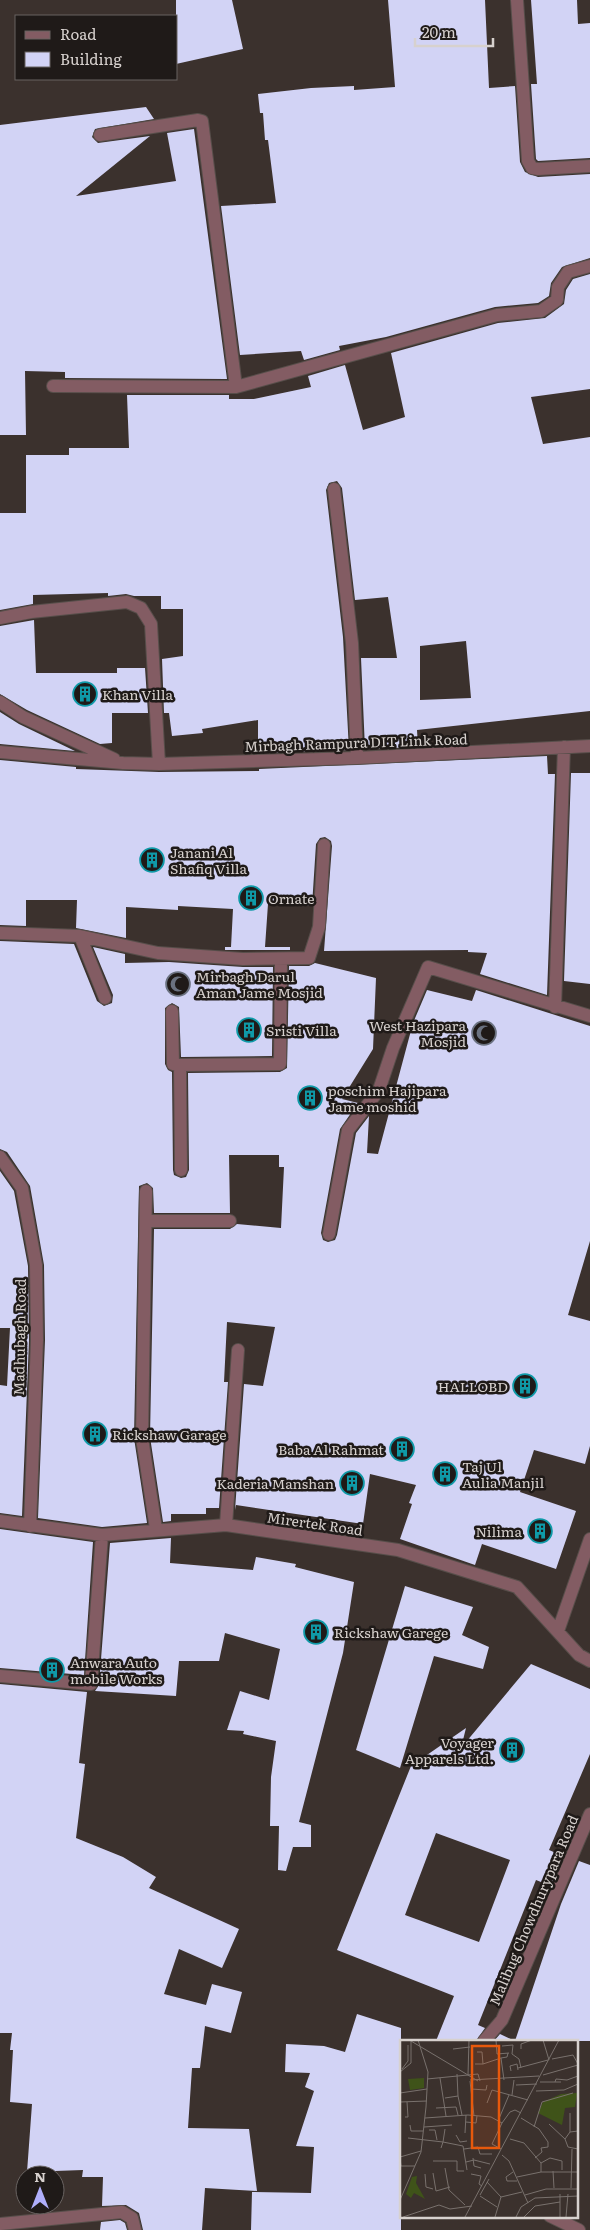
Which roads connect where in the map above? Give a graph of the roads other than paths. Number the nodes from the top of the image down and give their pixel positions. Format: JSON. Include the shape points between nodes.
{"nodes":[{"id":1,"x":516,"y":0,"type":"edge"},
{"id":2,"x":100,"y":135,"type":"dead end"},
{"id":3,"x":590,"y":166,"type":"edge"},
{"id":4,"x":590,"y":266,"type":"edge"},
{"id":5,"x":53,"y":386,"type":"dead end"},
{"id":6,"x":236,"y":387,"type":"junction"},
{"id":7,"x":334,"y":489,"type":"dead end"},
{"id":8,"x":0,"y":618,"type":"edge"},
{"id":9,"x":0,"y":702,"type":"edge"},
{"id":10,"x":590,"y":746,"type":"edge"},
{"id":11,"x":564,"y":747,"type":"junction"},
{"id":12,"x":0,"y":752,"type":"edge"},
{"id":13,"x":357,"y":758,"type":"junction"},
{"id":14,"x":123,"y":763,"type":"junction"},
{"id":15,"x":159,"y":764,"type":"junction"},
{"id":16,"x":324,"y":845,"type":"dead end"},
{"id":17,"x":0,"y":933,"type":"edge"},
{"id":18,"x":80,"y":936,"type":"junction"},
{"id":19,"x":281,"y":958,"type":"junction"},
{"id":20,"x":105,"y":998,"type":"dead end"},
{"id":21,"x":555,"y":1007,"type":"junction"},
{"id":22,"x":172,"y":1011,"type":"dead end"},
{"id":23,"x":590,"y":1016,"type":"edge"},
{"id":24,"x":180,"y":1065,"type":"junction"},
{"id":25,"x":0,"y":1157,"type":"edge"},
{"id":26,"x":181,"y":1170,"type":"dead end"},
{"id":27,"x":146,"y":1191,"type":"dead end"},
{"id":28,"x":146,"y":1221,"type":"junction"},
{"id":29,"x":230,"y":1221,"type":"dead end"},
{"id":30,"x":329,"y":1234,"type":"dead end"},
{"id":31,"x":238,"y":1350,"type":"dead end"},
{"id":32,"x":0,"y":1521,"type":"edge"},
{"id":33,"x":226,"y":1525,"type":"junction"},
{"id":34,"x":30,"y":1526,"type":"junction"},
{"id":35,"x":156,"y":1529,"type":"junction"},
{"id":36,"x":102,"y":1535,"type":"junction"},
{"id":37,"x":590,"y":1539,"type":"edge"},
{"id":38,"x":558,"y":1632,"type":"junction"},
{"id":39,"x":590,"y":1661,"type":"edge"},
{"id":40,"x":0,"y":1676,"type":"edge"},
{"id":41,"x":590,"y":1814,"type":"edge"},
{"id":42,"x":485,"y":2040,"type":"edge"},
{"id":43,"x":554,"y":2218,"type":"edge"},
{"id":44,"x":0,"y":2224,"type":"edge"},
{"id":45,"x":135,"y":2230,"type":"edge"},
{"id":46,"x":579,"y":2230,"type":"edge"}],
"edges":[{"from":1,"to":3,"type":"street","via":[[528,161],[532,168],[538,169]]},
{"from":2,"to":6,"type":"street","via":[[202,121]]},
{"from":4,"to":6,"type":"street","via":[[568,272],[558,286],[557,300],[541,311],[497,315]]},
{"from":5,"to":6,"type":"street"},
{"from":7,"to":13,"type":"street","via":[[352,643]]},
{"from":8,"to":15,"type":"street","via":[[127,602],[141,608],[152,624]]},
{"from":9,"to":14,"type":"street","name":"Mirbagh Rampura DIT Link Road","via":[[23,717]]},
{"from":10,"to":11,"type":"street","name":"Mirbagh Rampura DIT Link Road"},
{"from":11,"to":13,"type":"street","name":"Mirbagh Rampura DIT Link Road"},
{"from":11,"to":21,"type":"street"},
{"from":12,"to":14,"type":"street","name":"Mirbagh Rampura DIT Link Road"},
{"from":13,"to":15,"type":"street","name":"Mirbagh Rampura DIT Link Road"},
{"from":14,"to":15,"type":"street","name":"Mirbagh Rampura DIT Link Road"},
{"from":16,"to":19,"type":"street","via":[[319,927],[309,958]]},
{"from":17,"to":18,"type":"street"},
{"from":18,"to":19,"type":"street","via":[[158,953],[243,959]]},
{"from":18,"to":20,"type":"street"},
{"from":19,"to":24,"type":"street","via":[[280,1064]]},
{"from":21,"to":23,"type":"street"},
{"from":21,"to":30,"type":"street","via":[[428,967],[379,1090],[348,1130]]},
{"from":22,"to":24,"type":"street","via":[[173,1064]]},
{"from":24,"to":26,"type":"street"},
{"from":25,"to":34,"type":"street","name":"Madhubagh Road","via":[[22,1188],[36,1265],[37,1340]]},
{"from":27,"to":28,"type":"street"},
{"from":28,"to":29,"type":"street"},
{"from":28,"to":35,"type":"street","via":[[142,1438]]},
{"from":31,"to":33,"type":"street"},
{"from":32,"to":34,"type":"street","name":"Mirertek Road"},
{"from":33,"to":35,"type":"street","name":"Mirertek Road"},
{"from":33,"to":38,"type":"street","name":"Mirertek Road","via":[[398,1550],[517,1587]]},
{"from":34,"to":36,"type":"street","name":"Mirertek Road"},
{"from":35,"to":36,"type":"street","name":"Mirertek Road"},
{"from":36,"to":40,"type":"street","via":[[91,1684]]},
{"from":37,"to":38,"type":"street"},
{"from":38,"to":39,"type":"street","name":"Mirertek Road","via":[[579,1655]]},
{"from":41,"to":42,"type":"street","name":"Malibug Chowdhurypara Road","via":[[502,2020]]},
{"from":43,"to":46,"type":"street"},
{"from":44,"to":45,"type":"street","via":[[122,2212],[132,2218]]}]}
